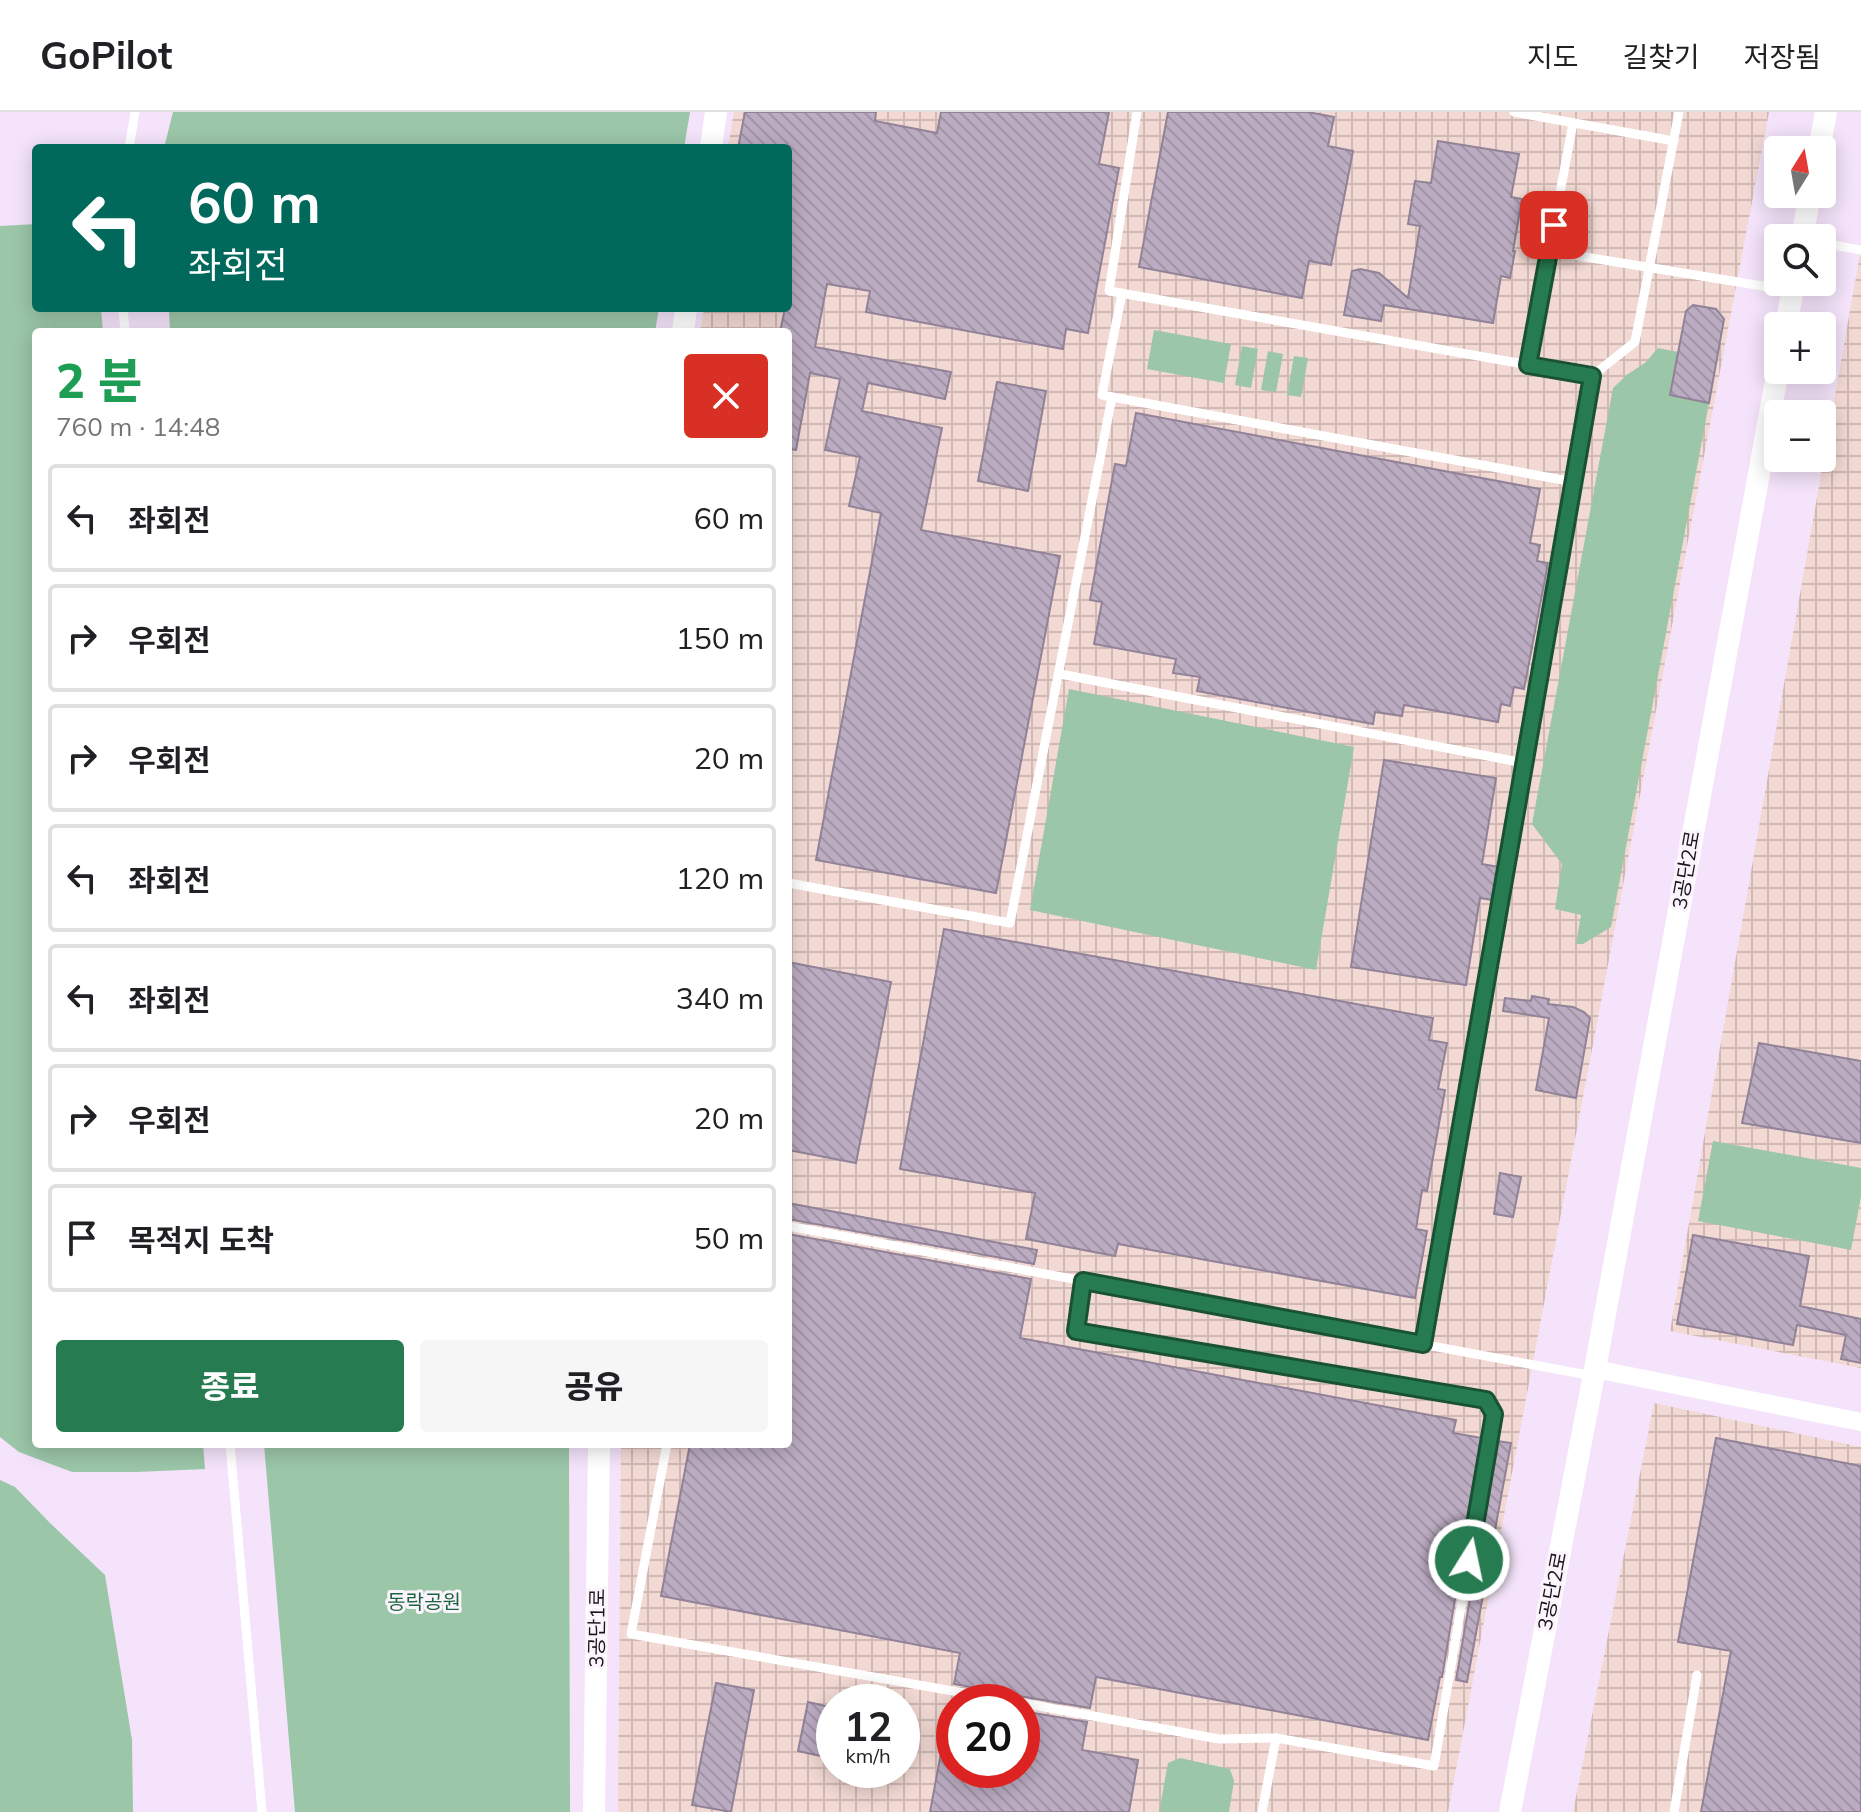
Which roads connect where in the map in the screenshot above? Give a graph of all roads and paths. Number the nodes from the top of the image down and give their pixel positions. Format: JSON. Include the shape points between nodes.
{"nodes":[{"id":1,"x":135,"y":112,"type":"edge"},
{"id":2,"x":716,"y":112,"type":"edge"},
{"id":3,"x":1137,"y":112,"type":"edge"},
{"id":4,"x":1514,"y":112,"type":"edge"},
{"id":5,"x":1679,"y":112,"type":"edge"},
{"id":6,"x":1826,"y":112,"type":"edge"},
{"id":7,"x":1573,"y":123,"type":"junction"},
{"id":8,"x":1822,"y":136,"type":"edge"},
{"id":9,"x":1674,"y":141,"type":"junction"},
{"id":10,"x":130,"y":144,"type":"edge"},
{"id":11,"x":712,"y":144,"type":"edge"},
{"id":12,"x":1836,"y":246,"type":"edge"},
{"id":13,"x":1861,"y":250,"type":"edge"},
{"id":14,"x":1549,"y":251,"type":"junction"},
{"id":15,"x":1649,"y":268,"type":"junction"},
{"id":16,"x":1764,"y":282,"type":"edge"},
{"id":17,"x":1122,"y":293,"type":"junction"},
{"id":18,"x":1528,"y":365,"type":"junction"},
{"id":19,"x":1592,"y":376,"type":"junction"},
{"id":20,"x":1775,"y":384,"type":"edge"},
{"id":21,"x":1112,"y":397,"type":"junction"},
{"id":22,"x":1574,"y":482,"type":"junction"},
{"id":23,"x":1060,"y":674,"type":"junction"},
{"id":24,"x":1524,"y":763,"type":"junction"},
{"id":25,"x":792,"y":884,"type":"edge"},
{"id":26,"x":792,"y":1227,"type":"edge"},
{"id":27,"x":1083,"y":1281,"type":"junction"},
{"id":28,"x":1423,"y":1344,"type":"junction"},
{"id":29,"x":1594,"y":1372,"type":"junction"},
{"id":30,"x":1861,"y":1422,"type":"edge"},
{"id":31,"x":230,"y":1448,"type":"edge"},
{"id":32,"x":599,"y":1448,"type":"edge"},
{"id":33,"x":666,"y":1448,"type":"edge"},
{"id":34,"x":1697,"y":1675,"type":"dead end"},
{"id":35,"x":936,"y":1688,"type":"edge"},
{"id":36,"x":1040,"y":1706,"type":"edge"},
{"id":37,"x":1276,"y":1738,"type":"junction"},
{"id":38,"x":262,"y":1812,"type":"edge"},
{"id":39,"x":594,"y":1812,"type":"edge"},
{"id":40,"x":1262,"y":1812,"type":"edge"},
{"id":41,"x":1510,"y":1812,"type":"edge"},
{"id":42,"x":1674,"y":1812,"type":"edge"}],
"edges":[{"from":1,"to":10,"type":"lane"},
{"from":2,"to":11,"type":"street"},
{"from":3,"to":17,"type":"lane","via":[[1109,291]]},
{"from":4,"to":7,"type":"lane"},
{"from":5,"to":9,"type":"lane"},
{"from":6,"to":8,"type":"street"},
{"from":7,"to":9,"type":"lane"},
{"from":7,"to":14,"type":"lane"},
{"from":9,"to":15,"type":"lane"},
{"from":12,"to":13,"type":"lane"},
{"from":14,"to":15,"type":"lane"},
{"from":14,"to":18,"type":"lane"},
{"from":15,"to":16,"type":"lane"},
{"from":15,"to":19,"type":"lane","via":[[1635,342]]},
{"from":17,"to":18,"type":"lane"},
{"from":17,"to":21,"type":"lane","via":[[1102,395]]},
{"from":18,"to":19,"type":"lane"},
{"from":19,"to":22,"type":"lane"},
{"from":20,"to":29,"type":"street","name":"3공단2로"},
{"from":21,"to":22,"type":"lane"},
{"from":21,"to":23,"type":"lane"},
{"from":22,"to":24,"type":"lane"},
{"from":23,"to":24,"type":"lane"},
{"from":23,"to":25,"type":"lane","via":[[1010,923]]},
{"from":24,"to":28,"type":"lane"},
{"from":26,"to":27,"type":"lane"},
{"from":27,"to":28,"type":"lane"},
{"from":27,"to":37,"type":"lane","via":[[1076,1331],[1486,1400],[1494,1414],[1434,1766]]},
{"from":28,"to":29,"type":"lane"},
{"from":29,"to":30,"type":"street"},
{"from":29,"to":41,"type":"street","name":"3공단2로"},
{"from":31,"to":38,"type":"lane"},
{"from":32,"to":39,"type":"street","name":"3공단1로"},
{"from":33,"to":35,"type":"lane","via":[[631,1634]]},
{"from":34,"to":42,"type":"lane"},
{"from":36,"to":37,"type":"lane","via":[[1219,1739]]},
{"from":37,"to":40,"type":"lane"}]}
